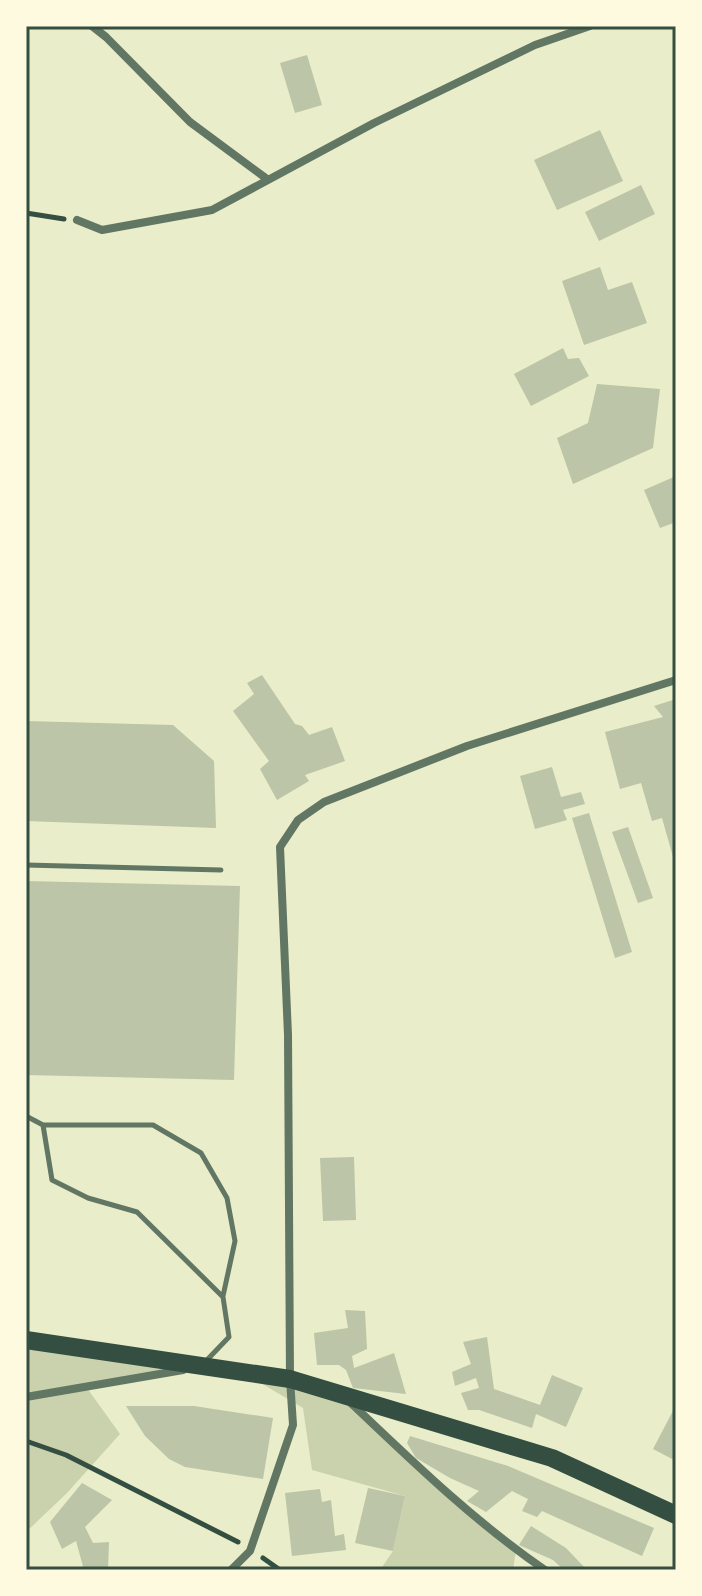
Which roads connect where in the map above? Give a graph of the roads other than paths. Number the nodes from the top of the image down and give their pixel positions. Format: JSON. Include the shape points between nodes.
{"nodes":[{"id":1,"x":92,"y":26,"type":"edge"},
{"id":2,"x":590,"y":26,"type":"edge"},
{"id":3,"x":267,"y":179,"type":"junction"},
{"id":4,"x":77,"y":220,"type":"road end"},
{"id":5,"x":676,"y":680,"type":"edge"},
{"id":6,"x":26,"y":865,"type":"edge"},
{"id":7,"x":221,"y":870,"type":"dead end"},
{"id":8,"x":26,"y":1116,"type":"edge"},
{"id":9,"x":43,"y":1125,"type":"junction"},
{"id":10,"x":223,"y":1297,"type":"junction"},
{"id":11,"x":26,"y":1340,"type":"edge"},
{"id":12,"x":202,"y":1366,"type":"junction"},
{"id":13,"x":290,"y":1379,"type":"junction"},
{"id":14,"x":342,"y":1394,"type":"junction"},
{"id":15,"x":26,"y":1397,"type":"edge"},
{"id":16,"x":676,"y":1515,"type":"edge"},
{"id":17,"x":231,"y":1570,"type":"edge"},
{"id":18,"x":545,"y":1570,"type":"edge"}],
"edges":[{"from":1,"to":3,"type":"street","via":[[190,122]]},
{"from":2,"to":3,"type":"street","via":[[535,45]]},
{"from":3,"to":4,"type":"street","via":[[212,210],[102,230]]},
{"from":5,"to":13,"type":"street","via":[[467,746],[324,802],[298,820],[280,847],[288,1035]]},
{"from":6,"to":7,"type":"lane"},
{"from":8,"to":9,"type":"lane"},
{"from":9,"to":10,"type":"lane","via":[[52,1180],[88,1198],[137,1212]]},
{"from":9,"to":10,"type":"lane","via":[[153,1125],[201,1153],[227,1198],[235,1241]]},
{"from":10,"to":12,"type":"lane","via":[[229,1337]]},
{"from":11,"to":12,"type":"main road"},
{"from":12,"to":13,"type":"main road"},
{"from":12,"to":15,"type":"street"},
{"from":13,"to":14,"type":"main road"},
{"from":13,"to":17,"type":"street","via":[[293,1425],[250,1551]]},
{"from":14,"to":16,"type":"main road","via":[[552,1458]]},
{"from":14,"to":18,"type":"street","via":[[404,1454]]}]}
